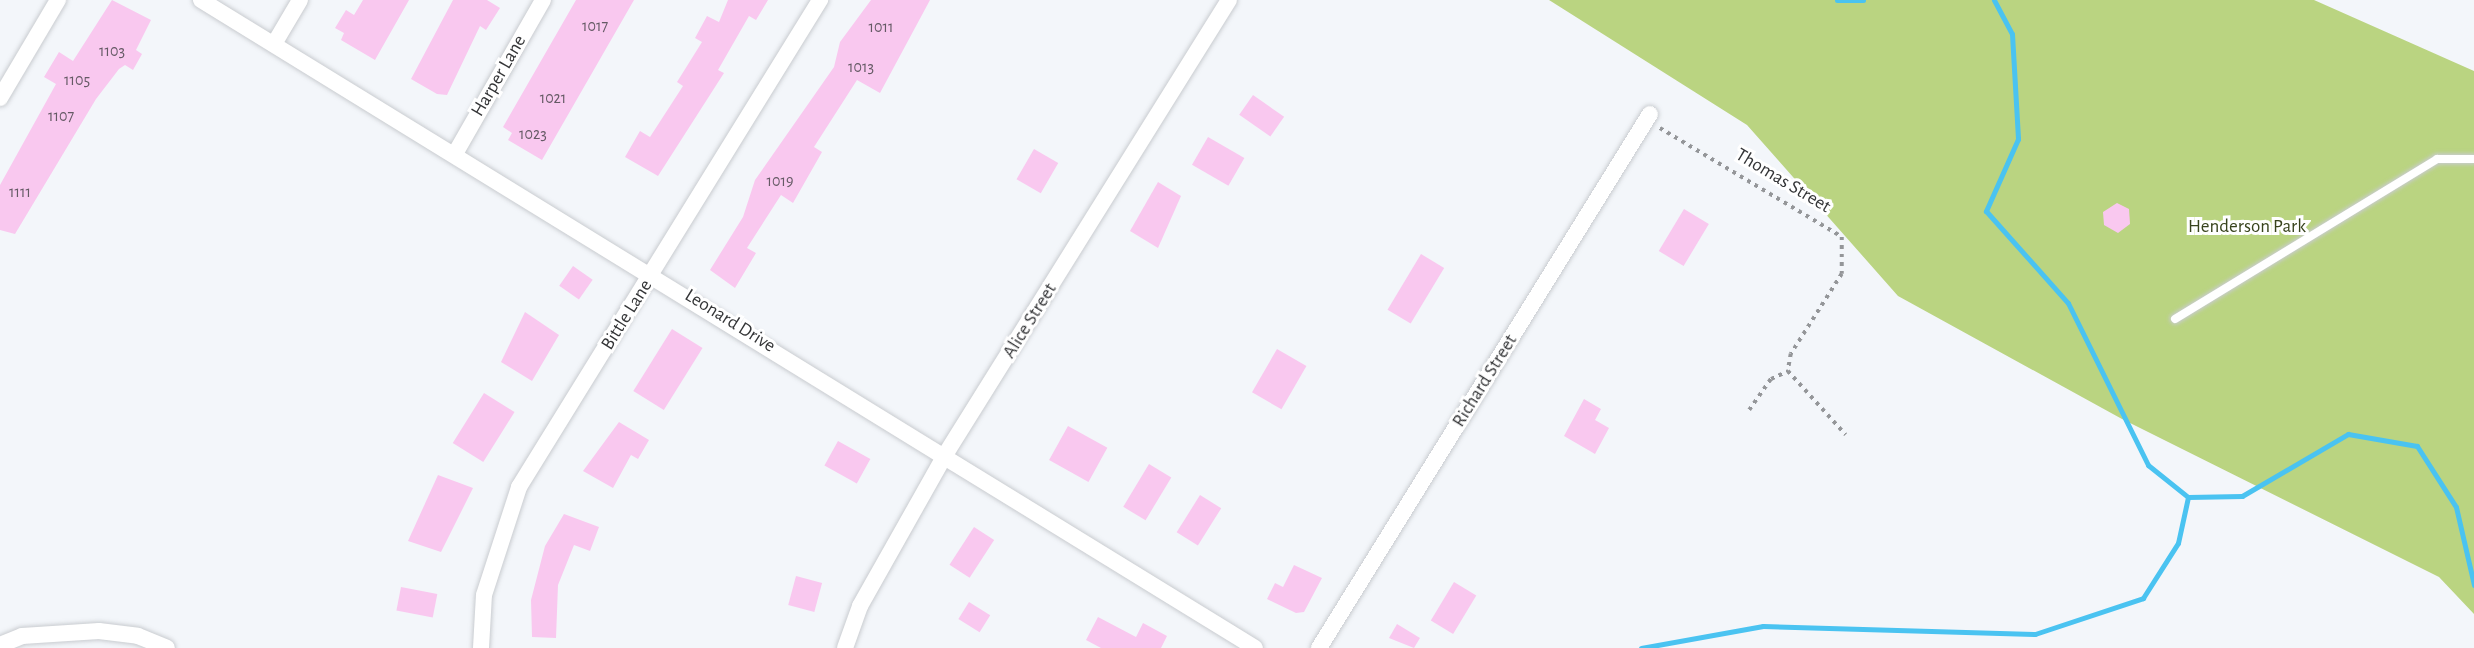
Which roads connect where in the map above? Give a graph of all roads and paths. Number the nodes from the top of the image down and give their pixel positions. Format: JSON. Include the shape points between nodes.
{"nodes":[{"id":1,"x":58,"y":0,"type":"edge"},
{"id":2,"x":201,"y":0,"type":"edge"},
{"id":3,"x":300,"y":0,"type":"edge"},
{"id":4,"x":544,"y":0,"type":"edge"},
{"id":5,"x":820,"y":0,"type":"edge"},
{"id":6,"x":1229,"y":0,"type":"edge"},
{"id":7,"x":274,"y":44,"type":"junction"},
{"id":8,"x":0,"y":98,"type":"edge"},
{"id":9,"x":1648,"y":118,"type":"joint"},
{"id":10,"x":456,"y":152,"type":"junction"},
{"id":11,"x":2474,"y":159,"type":"edge"},
{"id":12,"x":653,"y":274,"type":"junction"},
{"id":13,"x":2175,"y":318,"type":"dead end"},
{"id":14,"x":1788,"y":371,"type":"junction"},
{"id":15,"x":1749,"y":410,"type":"dead end"},
{"id":16,"x":1846,"y":435,"type":"dead end"},
{"id":17,"x":945,"y":455,"type":"junction"},
{"id":18,"x":0,"y":645,"type":"edge"},
{"id":19,"x":167,"y":648,"type":"edge"},
{"id":20,"x":481,"y":648,"type":"edge"},
{"id":21,"x":845,"y":648,"type":"edge"},
{"id":22,"x":1255,"y":648,"type":"edge"},
{"id":23,"x":1319,"y":648,"type":"edge"}],
"edges":[{"from":1,"to":8,"type":"street"},
{"from":2,"to":7,"type":"street","name":"Leonard Drive"},
{"from":3,"to":7,"type":"street"},
{"from":4,"to":10,"type":"street","name":"Harper Lane"},
{"from":5,"to":12,"type":"street","name":"Bittle Lane"},
{"from":6,"to":17,"type":"street","name":"Alice Street"},
{"from":7,"to":10,"type":"street","name":"Leonard Drive"},
{"from":9,"to":14,"type":"path","name":"Thomas Street","via":[[1842,237],[1842,274],[1791,354]]},
{"from":9,"to":23,"type":"street","name":"Richard Street"},
{"from":10,"to":12,"type":"street","name":"Leonard Drive"},
{"from":11,"to":13,"type":"lane","via":[[2437,159]]},
{"from":12,"to":17,"type":"street","name":"Leonard Drive"},
{"from":12,"to":20,"type":"street","name":"Bittle Lane","via":[[519,487],[484,594]]},
{"from":14,"to":15,"type":"path","via":[[1771,379]]},
{"from":14,"to":16,"type":"path"},
{"from":17,"to":21,"type":"street","name":"Alice Street","via":[[860,606]]},
{"from":17,"to":22,"type":"street","name":"Leonard Drive"},
{"from":18,"to":19,"type":"street","via":[[22,636],[99,631],[138,636]]}]}
